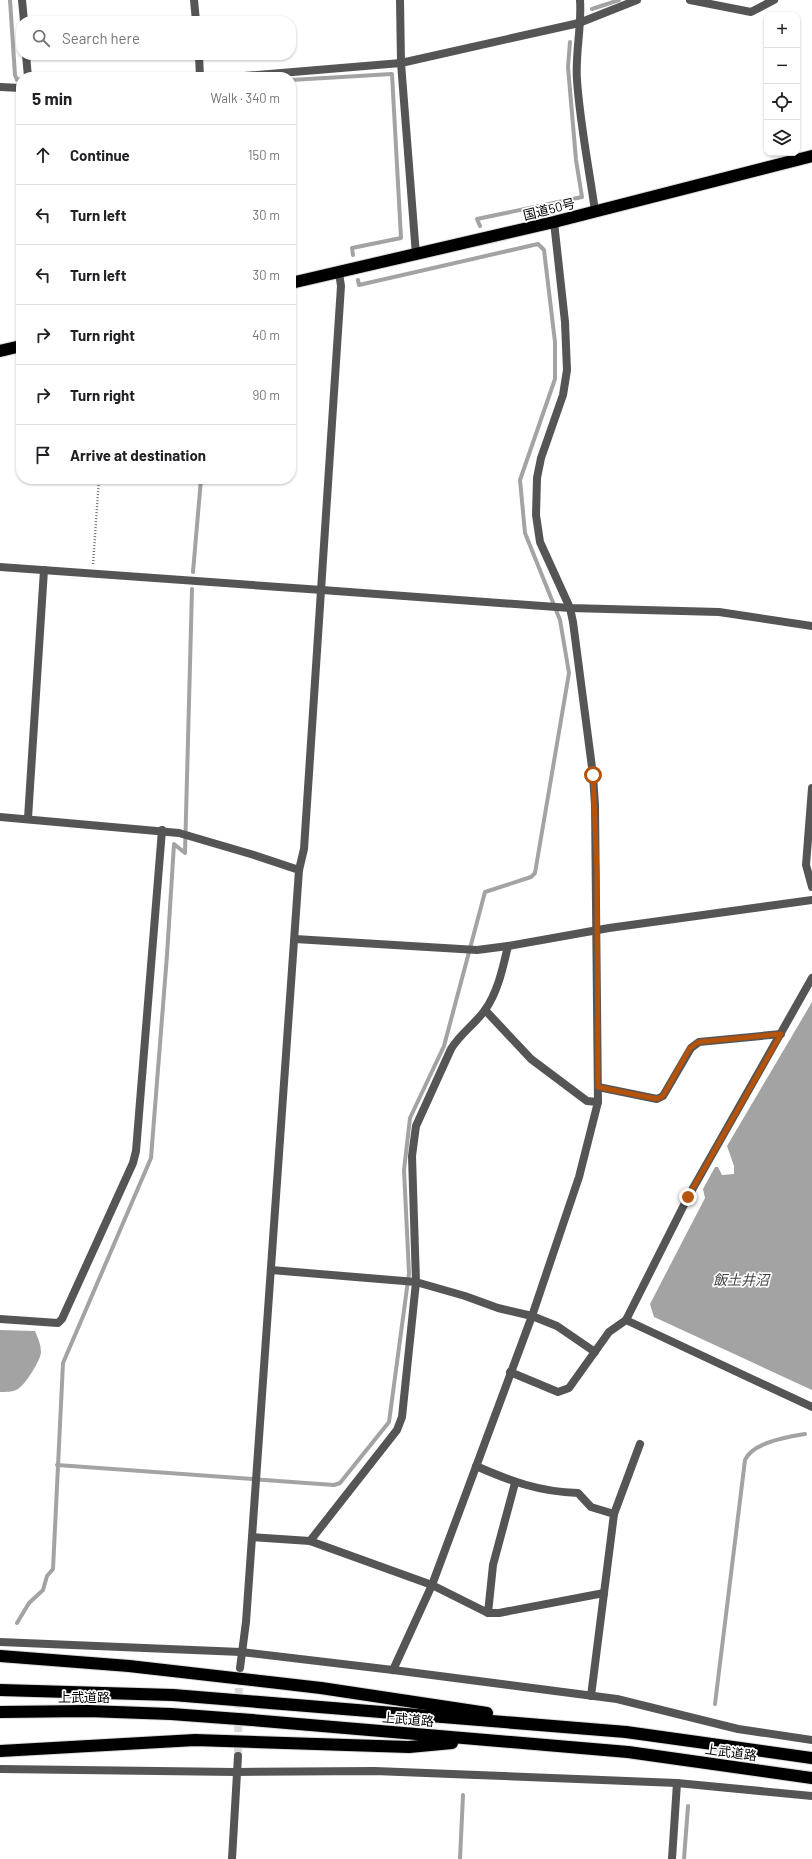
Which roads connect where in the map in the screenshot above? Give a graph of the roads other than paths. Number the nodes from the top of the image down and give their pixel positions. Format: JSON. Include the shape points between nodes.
{"nodes":[{"id":1,"x":22,"y":0,"type":"edge"},
{"id":2,"x":194,"y":0,"type":"edge"},
{"id":3,"x":400,"y":0,"type":"edge"},
{"id":4,"x":580,"y":0,"type":"edge"},
{"id":5,"x":637,"y":0,"type":"edge"},
{"id":6,"x":690,"y":0,"type":"edge"},
{"id":7,"x":774,"y":0,"type":"edge"},
{"id":8,"x":24,"y":16,"type":"edge"},
{"id":9,"x":196,"y":16,"type":"edge"},
{"id":10,"x":579,"y":23,"type":"junction"},
{"id":11,"x":26,"y":60,"type":"edge"},
{"id":12,"x":198,"y":60,"type":"edge"},
{"id":13,"x":401,"y":63,"type":"junction"},
{"id":14,"x":28,"y":72,"type":"edge"},
{"id":15,"x":200,"y":72,"type":"edge"},
{"id":16,"x":292,"y":72,"type":"edge"},
{"id":17,"x":0,"y":87,"type":"edge"},
{"id":18,"x":16,"y":88,"type":"edge"},
{"id":19,"x":812,"y":156,"type":"edge"},
{"id":20,"x":595,"y":211,"type":"junction"},
{"id":21,"x":554,"y":222,"type":"junction"},
{"id":22,"x":416,"y":255,"type":"junction"},
{"id":23,"x":339,"y":273,"type":"junction"},
{"id":24,"x":296,"y":283,"type":"edge"},
{"id":25,"x":16,"y":347,"type":"edge"},
{"id":26,"x":0,"y":351,"type":"edge"},
{"id":27,"x":0,"y":566,"type":"edge"},
{"id":28,"x":44,"y":570,"type":"junction"},
{"id":29,"x":322,"y":590,"type":"junction"},
{"id":30,"x":570,"y":608,"type":"junction"},
{"id":31,"x":812,"y":626,"type":"edge"},
{"id":32,"x":812,"y":788,"type":"edge"},
{"id":33,"x":0,"y":817,"type":"edge"},
{"id":34,"x":28,"y":818,"type":"junction"},
{"id":35,"x":162,"y":830,"type":"junction"},
{"id":36,"x":299,"y":870,"type":"junction"},
{"id":37,"x":812,"y":887,"type":"edge"},
{"id":38,"x":812,"y":900,"type":"edge"},
{"id":39,"x":596,"y":931,"type":"junction"},
{"id":40,"x":295,"y":939,"type":"junction"},
{"id":41,"x":508,"y":946,"type":"junction"},
{"id":42,"x":812,"y":978,"type":"edge"},
{"id":43,"x":485,"y":1010,"type":"junction"},
{"id":44,"x":781,"y":1034,"type":"junction"},
{"id":45,"x":598,"y":1087,"type":"junction"},
{"id":46,"x":598,"y":1102,"type":"junction"},
{"id":47,"x":271,"y":1270,"type":"junction"},
{"id":48,"x":416,"y":1282,"type":"junction"},
{"id":49,"x":532,"y":1316,"type":"junction"},
{"id":50,"x":0,"y":1319,"type":"edge"},
{"id":51,"x":626,"y":1320,"type":"junction"},
{"id":52,"x":595,"y":1352,"type":"junction"},
{"id":53,"x":510,"y":1372,"type":"junction"},
{"id":54,"x":812,"y":1407,"type":"edge"},
{"id":55,"x":640,"y":1444,"type":"dead end"},
{"id":56,"x":476,"y":1466,"type":"junction"},
{"id":57,"x":515,"y":1483,"type":"junction"},
{"id":58,"x":614,"y":1514,"type":"junction"},
{"id":59,"x":252,"y":1537,"type":"junction"},
{"id":60,"x":310,"y":1541,"type":"junction"},
{"id":61,"x":432,"y":1585,"type":"junction"},
{"id":62,"x":604,"y":1593,"type":"junction"},
{"id":63,"x":488,"y":1613,"type":"junction"},
{"id":64,"x":0,"y":1642,"type":"edge"},
{"id":65,"x":241,"y":1652,"type":"junction"},
{"id":66,"x":0,"y":1656,"type":"edge"},
{"id":67,"x":240,"y":1668,"type":"tunnel mouth"},
{"id":68,"x":393,"y":1670,"type":"junction"},
{"id":69,"x":0,"y":1690,"type":"edge"},
{"id":70,"x":591,"y":1696,"type":"junction"},
{"id":71,"x":0,"y":1712,"type":"edge"},
{"id":72,"x":594,"y":1729,"type":"junction"},
{"id":73,"x":481,"y":1740,"type":"junction"},
{"id":74,"x":812,"y":1740,"type":"edge"},
{"id":75,"x":0,"y":1751,"type":"edge"},
{"id":76,"x":238,"y":1756,"type":"tunnel mouth"},
{"id":77,"x":812,"y":1758,"type":"edge"},
{"id":78,"x":0,"y":1769,"type":"edge"},
{"id":79,"x":236,"y":1772,"type":"junction"},
{"id":80,"x":812,"y":1778,"type":"edge"},
{"id":81,"x":677,"y":1783,"type":"junction"},
{"id":82,"x":812,"y":1796,"type":"edge"},
{"id":83,"x":232,"y":1859,"type":"edge"},
{"id":84,"x":672,"y":1859,"type":"edge"}],
"edges":[{"from":1,"to":8,"type":"street"},
{"from":2,"to":9,"type":"street"},
{"from":3,"to":13,"type":"street"},
{"from":4,"to":10,"type":"street"},
{"from":5,"to":10,"type":"street"},
{"from":6,"to":7,"type":"street","via":[[751,12]]},
{"from":10,"to":13,"type":"street"},
{"from":10,"to":20,"type":"street","via":[[577,79]]},
{"from":11,"to":14,"type":"street"},
{"from":12,"to":15,"type":"street"},
{"from":13,"to":16,"type":"street"},
{"from":13,"to":22,"type":"street"},
{"from":17,"to":18,"type":"street"},
{"from":19,"to":20,"type":"highway","name":"国道50号"},
{"from":20,"to":21,"type":"highway","name":"国道50号"},
{"from":21,"to":22,"type":"highway","name":"国道50号"},
{"from":21,"to":30,"type":"street","via":[[566,322],[567,370],[563,395],[536,478],[535,501],[540,542]]},
{"from":22,"to":23,"type":"highway","name":"国道50号"},
{"from":23,"to":24,"type":"highway","name":"国道50号"},
{"from":23,"to":29,"type":"street","via":[[341,286]]},
{"from":25,"to":26,"type":"highway"},
{"from":27,"to":28,"type":"street"},
{"from":28,"to":29,"type":"street"},
{"from":28,"to":34,"type":"street"},
{"from":29,"to":30,"type":"street"},
{"from":29,"to":36,"type":"street","via":[[304,849]]},
{"from":30,"to":31,"type":"street","via":[[719,612]]},
{"from":30,"to":39,"type":"street","via":[[593,775],[597,865]]},
{"from":32,"to":37,"type":"street","via":[[806,865]]},
{"from":33,"to":34,"type":"street"},
{"from":34,"to":35,"type":"street"},
{"from":35,"to":36,"type":"street"},
{"from":35,"to":50,"type":"street","via":[[133,1163],[62,1319],[58,1323]]},
{"from":36,"to":40,"type":"street"},
{"from":38,"to":39,"type":"street"},
{"from":39,"to":41,"type":"street"},
{"from":39,"to":45,"type":"street"},
{"from":40,"to":41,"type":"street","via":[[461,950]]},
{"from":40,"to":47,"type":"street"},
{"from":41,"to":43,"type":"street","via":[[504,967]]},
{"from":42,"to":44,"type":"street"},
{"from":43,"to":46,"type":"street","via":[[531,1059],[587,1100]]},
{"from":43,"to":48,"type":"street","via":[[451,1049],[416,1126],[412,1156]]},
{"from":44,"to":45,"type":"street","via":[[699,1042],[690,1048],[663,1096],[657,1099]]},
{"from":44,"to":51,"type":"street","via":[[688,1197]]},
{"from":45,"to":46,"type":"street"},
{"from":46,"to":49,"type":"street","via":[[579,1177]]},
{"from":47,"to":48,"type":"street"},
{"from":47,"to":59,"type":"street"},
{"from":48,"to":49,"type":"street"},
{"from":48,"to":60,"type":"street","via":[[402,1417],[397,1430]]},
{"from":49,"to":52,"type":"street","via":[[557,1326]]},
{"from":49,"to":53,"type":"street"},
{"from":51,"to":52,"type":"street","via":[[609,1332]]},
{"from":51,"to":54,"type":"street"},
{"from":52,"to":53,"type":"street","via":[[569,1388],[558,1392]]},
{"from":53,"to":56,"type":"street"},
{"from":55,"to":58,"type":"street"},
{"from":56,"to":57,"type":"street"},
{"from":56,"to":61,"type":"street"},
{"from":57,"to":58,"type":"street","via":[[559,1493],[578,1493],[591,1507]]},
{"from":57,"to":63,"type":"street","via":[[493,1565]]},
{"from":58,"to":62,"type":"street"},
{"from":59,"to":60,"type":"street"},
{"from":59,"to":65,"type":"street","via":[[246,1622]]},
{"from":60,"to":61,"type":"street"},
{"from":61,"to":63,"type":"street"},
{"from":61,"to":68,"type":"street"},
{"from":62,"to":63,"type":"street"},
{"from":62,"to":70,"type":"street"},
{"from":64,"to":65,"type":"street"},
{"from":65,"to":67,"type":"street"},
{"from":65,"to":68,"type":"street"},
{"from":66,"to":72,"type":"highway","via":[[129,1666],[321,1688]]},
{"from":68,"to":70,"type":"street"},
{"from":69,"to":72,"type":"highway","name":"上武道路","via":[[172,1695]]},
{"from":70,"to":74,"type":"street","via":[[617,1699],[738,1729]]},
{"from":71,"to":73,"type":"highway","name":"上武道路","via":[[88,1711],[171,1714]]},
{"from":72,"to":77,"type":"highway","name":"上武道路"},
{"from":73,"to":75,"type":"highway","via":[[409,1747],[195,1740]]},
{"from":73,"to":80,"type":"highway","name":"上武道路","via":[[628,1752]]},
{"from":76,"to":79,"type":"street"},
{"from":78,"to":79,"type":"street"},
{"from":79,"to":81,"type":"street","via":[[376,1770]]},
{"from":79,"to":83,"type":"street"},
{"from":81,"to":82,"type":"street"},
{"from":81,"to":84,"type":"street"}]}
